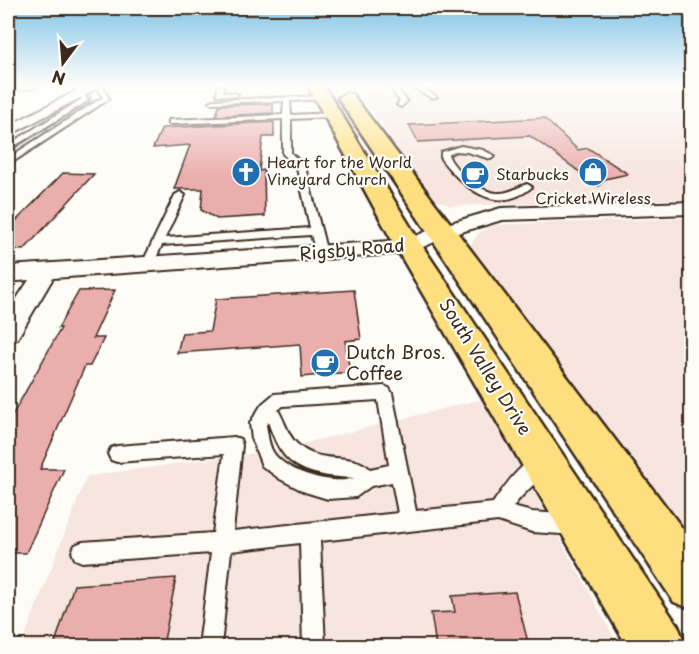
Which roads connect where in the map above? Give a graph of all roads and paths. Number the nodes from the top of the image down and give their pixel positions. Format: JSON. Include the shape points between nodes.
{"nodes":[{"id":1,"x":34,"y":117,"type":"edge"},
{"id":2,"x":59,"y":117,"type":"edge"},
{"id":3,"x":78,"y":117,"type":"edge"},
{"id":4,"x":286,"y":117,"type":"joint"},
{"id":5,"x":341,"y":117,"type":"edge"},
{"id":6,"x":341,"y":117,"type":"edge"},
{"id":7,"x":172,"y":122,"type":"dead end"},
{"id":8,"x":8,"y":132,"type":"edge"},
{"id":9,"x":8,"y":148,"type":"edge"},
{"id":10,"x":491,"y":156,"type":"dead end"},
{"id":11,"x":8,"y":162,"type":"edge"},
{"id":12,"x":527,"y":187,"type":"dead end"},
{"id":13,"x":180,"y":195,"type":"dead end"},
{"id":14,"x":691,"y":209,"type":"edge"},
{"id":15,"x":316,"y":231,"type":"junction"},
{"id":16,"x":426,"y":238,"type":"junction"},
{"id":17,"x":159,"y":242,"type":"junction"},
{"id":18,"x":321,"y":253,"type":"junction"},
{"id":19,"x":147,"y":266,"type":"junction"},
{"id":20,"x":46,"y":272,"type":"junction"},
{"id":21,"x":8,"y":274,"type":"edge"},
{"id":22,"x":8,"y":332,"type":"edge"},
{"id":23,"x":117,"y":454,"type":"dead end"},
{"id":24,"x":544,"y":460,"type":"junction"},
{"id":25,"x":399,"y":472,"type":"junction"},
{"id":26,"x":498,"y":512,"type":"junction"},
{"id":27,"x":409,"y":522,"type":"junction"},
{"id":28,"x":584,"y":526,"type":"junction"},
{"id":29,"x":310,"y":533,"type":"junction"},
{"id":30,"x":222,"y":542,"type":"junction"},
{"id":31,"x":82,"y":552,"type":"dead end"},
{"id":32,"x":692,"y":584,"type":"edge"},
{"id":33,"x":210,"y":646,"type":"edge"},
{"id":34,"x":314,"y":646,"type":"edge"},
{"id":35,"x":658,"y":646,"type":"edge"}],
"edges":[{"from":1,"to":8,"type":"street"},
{"from":2,"to":9,"type":"lane"},
{"from":3,"to":11,"type":"lane"},
{"from":4,"to":7,"type":"lane"},
{"from":4,"to":15,"type":"lane","via":[[287,154],[301,167]]},
{"from":5,"to":16,"type":"main road","name":"South Valley Drive"},
{"from":6,"to":16,"type":"main road","name":"South Valley Drive"},
{"from":10,"to":12,"type":"lane","via":[[466,149],[444,154],[476,192],[503,197]]},
{"from":13,"to":17,"type":"lane"},
{"from":14,"to":16,"type":"street","name":"Rigsby Road","via":[[501,214]]},
{"from":15,"to":17,"type":"lane"},
{"from":15,"to":18,"type":"lane"},
{"from":16,"to":18,"type":"street","name":"Rigsby Road"},
{"from":16,"to":24,"type":"main road","name":"South Valley Drive"},
{"from":16,"to":32,"type":"main road","name":"South Valley Drive"},
{"from":17,"to":19,"type":"lane"},
{"from":18,"to":19,"type":"street","name":"Rigsby Road"},
{"from":19,"to":20,"type":"street","name":"Rigsby Road"},
{"from":20,"to":21,"type":"street","name":"Rigsby Road"},
{"from":20,"to":22,"type":"street"},
{"from":23,"to":30,"type":"lane","via":[[234,445]]},
{"from":24,"to":26,"type":"lane","via":[[513,490]]},
{"from":24,"to":28,"type":"main road","name":"South Valley Drive"},
{"from":25,"to":25,"type":"lane","via":[[384,393],[280,399],[258,423],[268,460],[311,486],[328,490],[356,488],[367,478]]},
{"from":25,"to":27,"type":"lane"},
{"from":26,"to":27,"type":"lane"},
{"from":26,"to":28,"type":"lane","via":[[532,522]]},
{"from":27,"to":29,"type":"lane"},
{"from":28,"to":35,"type":"main road","name":"South Valley Drive"},
{"from":29,"to":30,"type":"lane"},
{"from":29,"to":34,"type":"lane"},
{"from":30,"to":31,"type":"lane"},
{"from":30,"to":33,"type":"lane"}]}
